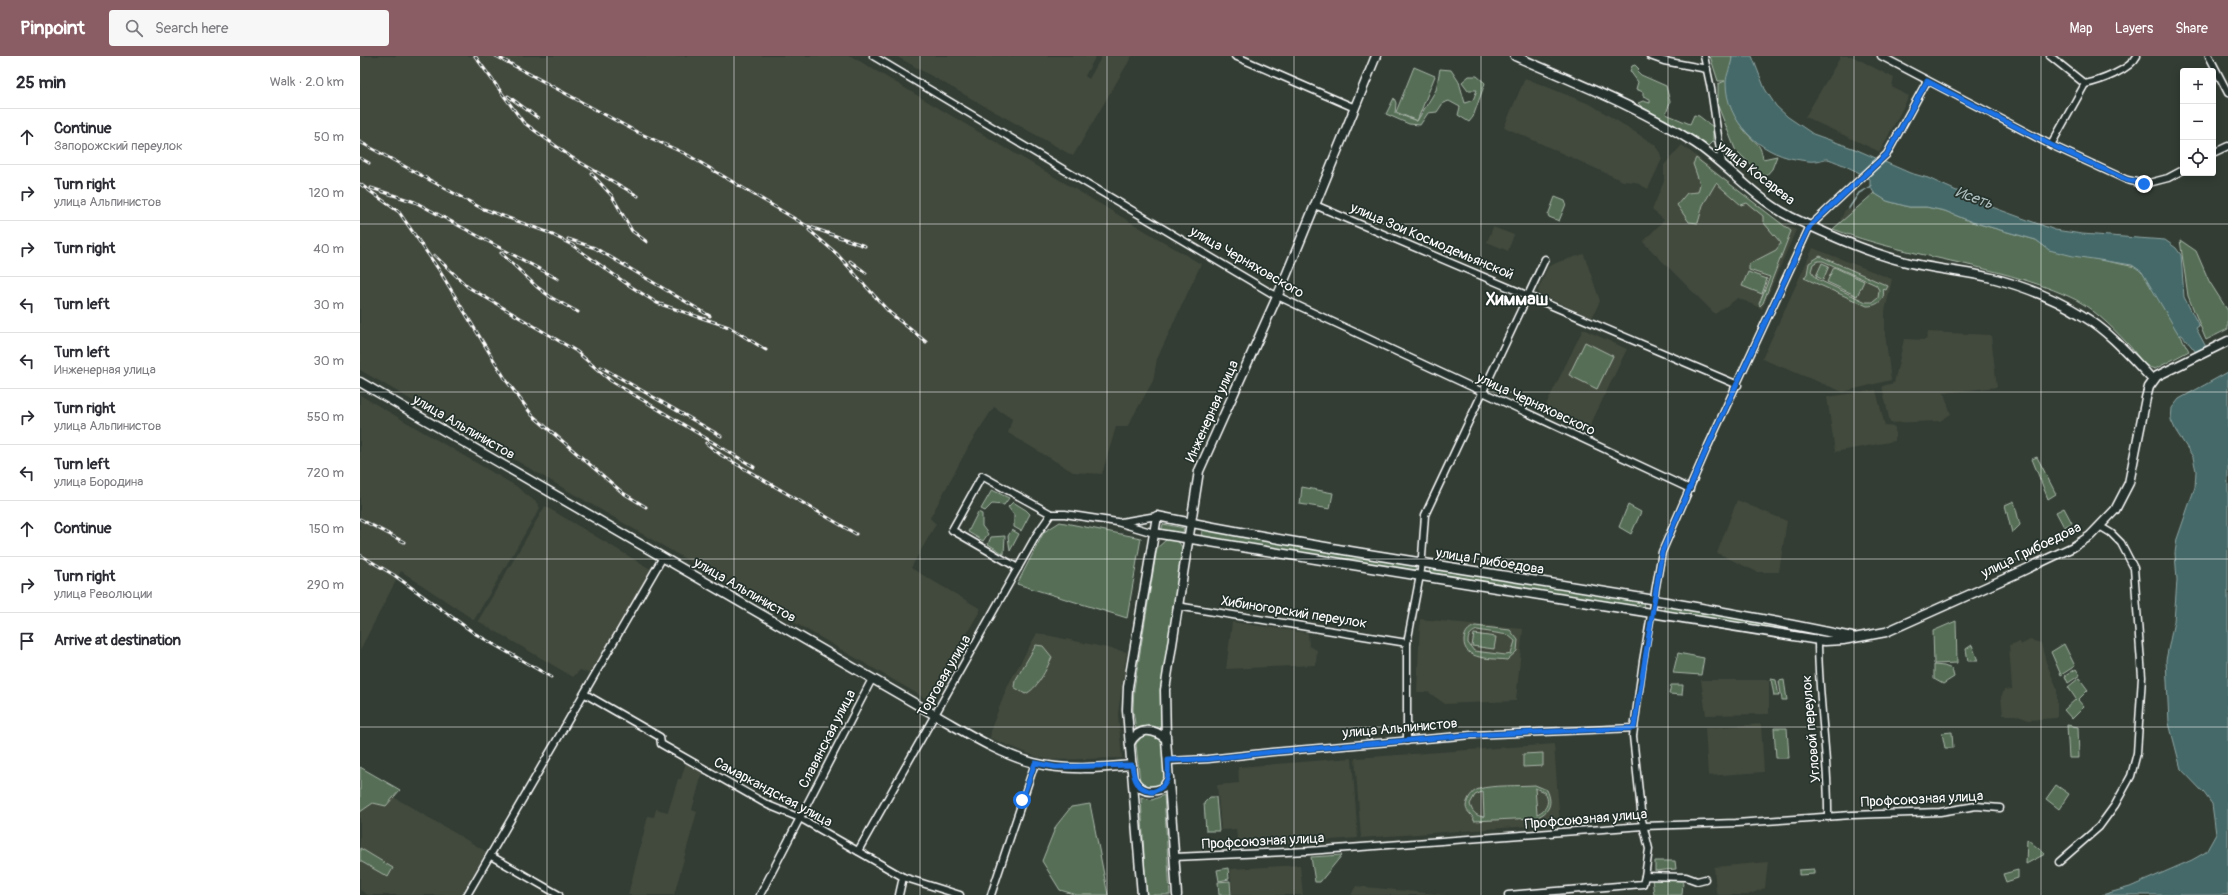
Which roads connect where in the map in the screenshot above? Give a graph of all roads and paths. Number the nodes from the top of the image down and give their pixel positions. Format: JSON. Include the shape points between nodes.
{"nodes":[{"id":1,"x":873,"y":56,"type":"edge"},
{"id":2,"x":1235,"y":56,"type":"edge"},
{"id":3,"x":1376,"y":56,"type":"edge"},
{"id":4,"x":1514,"y":56,"type":"edge"},
{"id":5,"x":1650,"y":56,"type":"edge"},
{"id":6,"x":1704,"y":56,"type":"edge"},
{"id":7,"x":1881,"y":56,"type":"edge"},
{"id":8,"x":2050,"y":56,"type":"edge"},
{"id":9,"x":2137,"y":56,"type":"edge"},
{"id":10,"x":2209,"y":56,"type":"edge"},
{"id":11,"x":1529,"y":59,"type":"edge"},
{"id":12,"x":1707,"y":69,"type":"junction"},
{"id":13,"x":1927,"y":81,"type":"junction"},
{"id":14,"x":2085,"y":84,"type":"junction"},
{"id":15,"x":2228,"y":92,"type":"edge"},
{"id":16,"x":1355,"y":108,"type":"junction"},
{"id":17,"x":2051,"y":145,"type":"junction"},
{"id":18,"x":2228,"y":146,"type":"edge"},
{"id":19,"x":2216,"y":152,"type":"edge"},
{"id":20,"x":1722,"y":163,"type":"junction"},
{"id":21,"x":2180,"y":172,"type":"edge"},
{"id":22,"x":1315,"y":205,"type":"junction"},
{"id":23,"x":1810,"y":226,"type":"junction"},
{"id":24,"x":1545,"y":259,"type":"dead end"},
{"id":25,"x":1528,"y":295,"type":"junction"},
{"id":26,"x":1277,"y":296,"type":"junction"},
{"id":27,"x":2226,"y":342,"type":"edge"},
{"id":28,"x":2153,"y":380,"type":"junction"},
{"id":29,"x":360,"y":382,"type":"edge"},
{"id":30,"x":1738,"y":384,"type":"junction"},
{"id":31,"x":1482,"y":392,"type":"junction"},
{"id":32,"x":1690,"y":489,"type":"junction"},
{"id":33,"x":1051,"y":514,"type":"junction"},
{"id":34,"x":1157,"y":516,"type":"junction"},
{"id":35,"x":1119,"y":522,"type":"junction"},
{"id":36,"x":1190,"y":523,"type":"junction"},
{"id":37,"x":2101,"y":527,"type":"junction"},
{"id":38,"x":1154,"y":533,"type":"junction"},
{"id":39,"x":1188,"y":540,"type":"junction"},
{"id":40,"x":663,"y":557,"type":"junction"},
{"id":41,"x":1422,"y":563,"type":"junction"},
{"id":42,"x":1018,"y":568,"type":"junction"},
{"id":43,"x":1420,"y":576,"type":"junction"},
{"id":44,"x":1654,"y":600,"type":"junction"},
{"id":45,"x":1177,"y":606,"type":"junction"},
{"id":46,"x":1652,"y":614,"type":"junction"},
{"id":47,"x":1856,"y":638,"type":"junction"},
{"id":48,"x":1818,"y":640,"type":"junction"},
{"id":49,"x":1407,"y":643,"type":"junction"},
{"id":50,"x":872,"y":679,"type":"junction"},
{"id":51,"x":586,"y":694,"type":"junction"},
{"id":52,"x":935,"y":715,"type":"junction"},
{"id":53,"x":1634,"y":728,"type":"junction"},
{"id":54,"x":1166,"y":739,"type":"junction"},
{"id":55,"x":1407,"y":741,"type":"junction"},
{"id":56,"x":1130,"y":743,"type":"junction"},
{"id":57,"x":1168,"y":760,"type":"junction"},
{"id":58,"x":1035,"y":763,"type":"junction"},
{"id":59,"x":1132,"y":765,"type":"junction"},
{"id":60,"x":1169,"y":778,"type":"junction"},
{"id":61,"x":1134,"y":779,"type":"junction"},
{"id":62,"x":2000,"y":808,"type":"dead end"},
{"id":63,"x":1828,"y":817,"type":"junction"},
{"id":64,"x":800,"y":818,"type":"junction"},
{"id":65,"x":1643,"y":826,"type":"junction"},
{"id":66,"x":858,"y":851,"type":"junction"},
{"id":67,"x":491,"y":856,"type":"junction"},
{"id":68,"x":1174,"y":857,"type":"junction"},
{"id":69,"x":2059,"y":862,"type":"dead end"},
{"id":70,"x":1645,"y":876,"type":"junction"},
{"id":71,"x":904,"y":877,"type":"junction"},
{"id":72,"x":1705,"y":879,"type":"dead end"},
{"id":73,"x":467,"y":895,"type":"edge"},
{"id":74,"x":559,"y":895,"type":"edge"},
{"id":75,"x":760,"y":895,"type":"edge"},
{"id":76,"x":899,"y":895,"type":"edge"},
{"id":77,"x":960,"y":895,"type":"edge"},
{"id":78,"x":991,"y":895,"type":"edge"},
{"id":79,"x":1142,"y":895,"type":"edge"},
{"id":80,"x":1177,"y":895,"type":"edge"},
{"id":81,"x":1508,"y":895,"type":"edge"}],
"edges":[{"from":1,"to":26,"type":"street","name":"улица Черняховского"},
{"from":2,"to":16,"type":"street"},
{"from":3,"to":16,"type":"main road","name":"Инженерная улица"},
{"from":4,"to":11,"type":"main road","name":"улица Косарева"},
{"from":5,"to":12,"type":"street"},
{"from":6,"to":12,"type":"street"},
{"from":7,"to":13,"type":"street"},
{"from":8,"to":14,"type":"street"},
{"from":9,"to":14,"type":"street","via":[[2133,63],[2100,81]]},
{"from":10,"to":15,"type":"street"},
{"from":11,"to":20,"type":"main road","name":"улица Косарева","via":[[1644,114],[1675,131]]},
{"from":12,"to":20,"type":"street"},
{"from":13,"to":17,"type":"street"},
{"from":13,"to":23,"type":"street","via":[[1887,154]]},
{"from":14,"to":17,"type":"street"},
{"from":16,"to":22,"type":"main road","name":"Инженерная улица"},
{"from":17,"to":21,"type":"street","via":[[2127,180],[2144,184],[2168,178]]},
{"from":18,"to":19,"type":"street"},
{"from":20,"to":23,"type":"main road","name":"улица Косарева","via":[[1777,209]]},
{"from":22,"to":25,"type":"street","name":"улица Зои Космодемьянской"},
{"from":22,"to":26,"type":"main road","name":"Инженерная улица"},
{"from":23,"to":28,"type":"main road","name":"улица Косарева","via":[[1866,251],[1918,265],[1991,278],[2026,289],[2068,308],[2103,330]]},
{"from":23,"to":30,"type":"street"},
{"from":24,"to":25,"type":"street"},
{"from":25,"to":30,"type":"street","name":"улица Зои Космодемьянской"},
{"from":25,"to":31,"type":"street"},
{"from":26,"to":31,"type":"street","name":"улица Черняховского"},
{"from":26,"to":36,"type":"main road","name":"Инженерная улица","via":[[1202,461]]},
{"from":27,"to":28,"type":"main road"},
{"from":28,"to":37,"type":"main road","name":"улица Грибоедова","via":[[2146,398],[2129,483],[2115,510]]},
{"from":29,"to":40,"type":"main road","name":"улица Альпинистов"},
{"from":30,"to":32,"type":"street"},
{"from":31,"to":32,"type":"street","name":"улица Черняховского"},
{"from":31,"to":41,"type":"street","via":[[1425,515]]},
{"from":32,"to":44,"type":"street","via":[[1662,552]]},
{"from":33,"to":35,"type":"street","name":"улица Грибоедова"},
{"from":33,"to":42,"type":"street","name":"Торговая улица"},
{"from":33,"to":42,"type":"street","via":[[982,476],[952,530]]},
{"from":34,"to":35,"type":"street","name":"улица Грибоедова"},
{"from":34,"to":36,"type":"main road","name":"улица Грибоедова"},
{"from":34,"to":38,"type":"main road"},
{"from":35,"to":38,"type":"street","name":"улица Грибоедова"},
{"from":36,"to":39,"type":"main road","name":"Инженерная улица"},
{"from":36,"to":41,"type":"main road","name":"улица Грибоедова"},
{"from":37,"to":47,"type":"main road","name":"улица Грибоедова","via":[[2073,547],[2013,575],[1886,632]]},
{"from":37,"to":69,"type":"street","via":[[2121,543],[2134,568],[2142,677],[2137,753],[2131,776],[2115,805],[2099,827]]},
{"from":38,"to":39,"type":"main road","name":"улица Грибоедова"},
{"from":38,"to":56,"type":"main road","via":[[1128,687]]},
{"from":39,"to":43,"type":"main road","name":"улица Грибоедова"},
{"from":39,"to":45,"type":"main road","name":"Инженерная улица"},
{"from":40,"to":50,"type":"main road","name":"улица Альпинистов"},
{"from":40,"to":51,"type":"street"},
{"from":41,"to":43,"type":"street"},
{"from":41,"to":44,"type":"main road","name":"улица Грибоедова"},
{"from":42,"to":52,"type":"street","name":"Торговая улица"},
{"from":43,"to":46,"type":"main road","name":"улица Грибоедова"},
{"from":43,"to":49,"type":"street"},
{"from":44,"to":46,"type":"street"},
{"from":44,"to":47,"type":"main road","name":"улица Грибоедова"},
{"from":45,"to":49,"type":"street","name":"Хибиногорский переулок"},
{"from":45,"to":54,"type":"main road","name":"Инженерная улица","via":[[1165,690]]},
{"from":46,"to":48,"type":"main road","name":"улица Грибоедова"},
{"from":46,"to":53,"type":"street"},
{"from":47,"to":48,"type":"main road","name":"улица Грибоедова"},
{"from":48,"to":63,"type":"street","name":"Угловой переулок"},
{"from":49,"to":55,"type":"street"},
{"from":50,"to":52,"type":"main road","name":"улица Альпинистов"},
{"from":50,"to":64,"type":"street","name":"Славянская улица"},
{"from":51,"to":64,"type":"street","name":"Самаркандская улица","via":[[660,738],[661,744],[679,756],[768,805]]},
{"from":51,"to":67,"type":"street"},
{"from":52,"to":58,"type":"main road","name":"улица Альпинистов","via":[[1006,754]]},
{"from":52,"to":66,"type":"street","name":"Торговая улица"},
{"from":53,"to":55,"type":"street","name":"улица Альпинистов","via":[[1472,735]]},
{"from":53,"to":65,"type":"street"},
{"from":54,"to":56,"type":"main road","via":[[1159,733],[1147,730],[1134,735]]},
{"from":54,"to":57,"type":"main road","name":"Инженерная улица"},
{"from":55,"to":57,"type":"street","name":"улица Альпинистов","via":[[1208,759]]},
{"from":56,"to":59,"type":"main road"},
{"from":57,"to":60,"type":"main road","name":"Инженерная улица"},
{"from":58,"to":59,"type":"main road","name":"улица Альпинистов","via":[[1056,767]]},
{"from":58,"to":78,"type":"street"},
{"from":59,"to":61,"type":"main road"},
{"from":60,"to":61,"type":"main road","via":[[1163,788],[1152,792],[1142,789]]},
{"from":60,"to":68,"type":"main road","name":"Инженерная улица"},
{"from":61,"to":79,"type":"main road"},
{"from":62,"to":63,"type":"street","name":"Профсоюзная улица","via":[[1976,806],[1940,812]]},
{"from":63,"to":65,"type":"street","name":"Профсоюзная улица"},
{"from":64,"to":66,"type":"street","name":"Самаркандская улица"},
{"from":64,"to":75,"type":"street","name":"Славянская улица"},
{"from":65,"to":68,"type":"street","name":"Профсоюзная улица","via":[[1308,851]]},
{"from":65,"to":70,"type":"street","via":[[1649,849]]},
{"from":66,"to":71,"type":"street","name":"Самаркандская улица"},
{"from":67,"to":73,"type":"street"},
{"from":67,"to":74,"type":"street"},
{"from":68,"to":80,"type":"main road","name":"Инженерная улица"},
{"from":70,"to":72,"type":"street","via":[[1686,877],[1697,881]]},
{"from":70,"to":81,"type":"street","via":[[1643,884]]},
{"from":71,"to":76,"type":"street"},
{"from":71,"to":77,"type":"street","name":"Самаркандская улица"}]}
